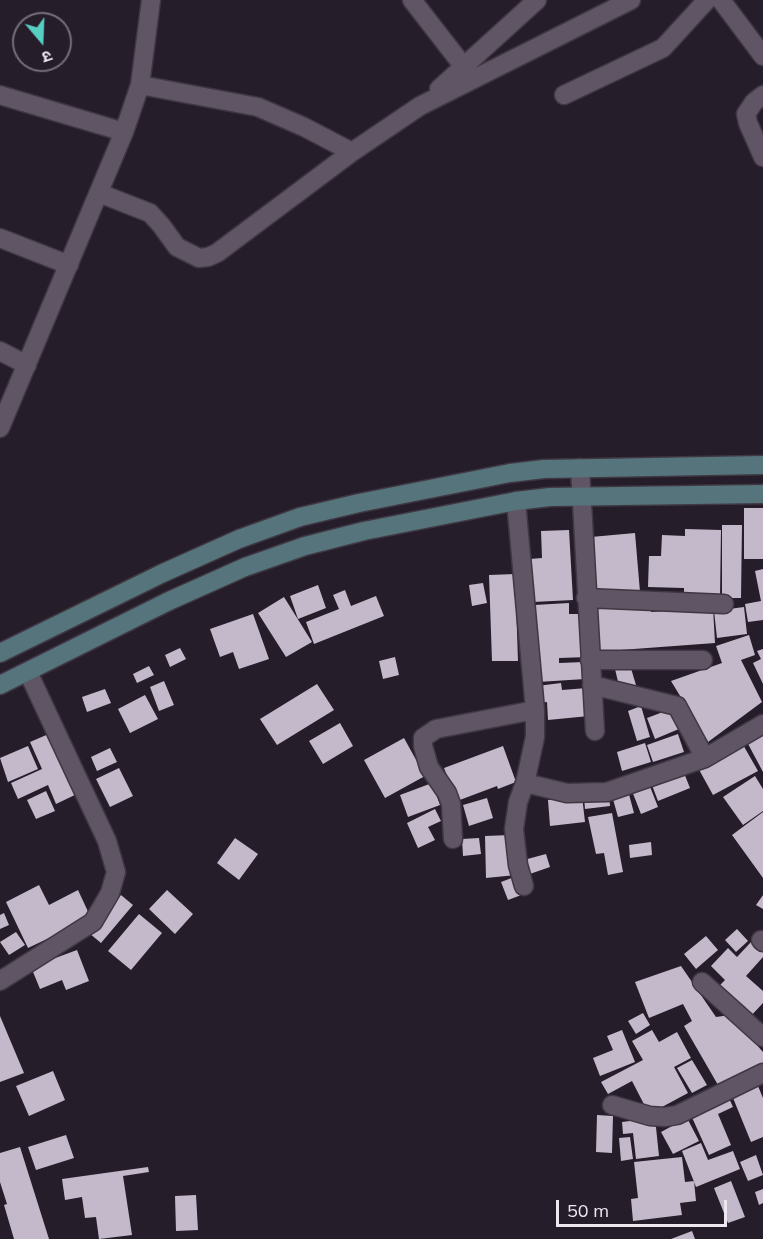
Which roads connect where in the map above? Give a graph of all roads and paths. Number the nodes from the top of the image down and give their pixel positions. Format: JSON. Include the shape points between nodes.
{"nodes":[{"id":1,"x":151,"y":0,"type":"edge"},
{"id":2,"x":412,"y":0,"type":"edge"},
{"id":3,"x":537,"y":0,"type":"edge"},
{"id":4,"x":631,"y":0,"type":"edge"},
{"id":5,"x":707,"y":0,"type":"edge"},
{"id":6,"x":721,"y":0,"type":"edge"},
{"id":7,"x":763,"y":56,"type":"edge"},
{"id":8,"x":464,"y":67,"type":"junction"},
{"id":9,"x":140,"y":85,"type":"junction"},
{"id":10,"x":0,"y":95,"type":"edge"},
{"id":11,"x":564,"y":95,"type":"dead end"},
{"id":12,"x":763,"y":95,"type":"edge"},
{"id":13,"x":420,"y":106,"type":"junction"},
{"id":14,"x":124,"y":132,"type":"junction"},
{"id":15,"x":352,"y":152,"type":"junction"},
{"id":16,"x":763,"y":157,"type":"edge"},
{"id":17,"x":99,"y":193,"type":"junction"},
{"id":18,"x":0,"y":238,"type":"edge"},
{"id":19,"x":69,"y":265,"type":"junction"},
{"id":20,"x":0,"y":351,"type":"edge"},
{"id":21,"x":27,"y":364,"type":"junction"},
{"id":22,"x":0,"y":425,"type":"edge"},
{"id":23,"x":763,"y":465,"type":"edge"},
{"id":24,"x":580,"y":468,"type":"junction"},
{"id":25,"x":763,"y":494,"type":"edge"},
{"id":26,"x":581,"y":497,"type":"junction"},
{"id":27,"x":516,"y":501,"type":"junction"},
{"id":28,"x":586,"y":598,"type":"junction"},
{"id":29,"x":724,"y":604,"type":"dead end"},
{"id":30,"x":0,"y":653,"type":"edge"},
{"id":31,"x":590,"y":660,"type":"junction"},
{"id":32,"x":703,"y":660,"type":"dead end"},
{"id":33,"x":28,"y":672,"type":"junction"},
{"id":34,"x":0,"y":685,"type":"edge"},
{"id":35,"x":592,"y":685,"type":"junction"},
{"id":36,"x":535,"y":710,"type":"junction"},
{"id":37,"x":763,"y":724,"type":"edge"},
{"id":38,"x":595,"y":730,"type":"dead end"},
{"id":39,"x":705,"y":758,"type":"junction"},
{"id":40,"x":525,"y":783,"type":"junction"},
{"id":41,"x":453,"y":839,"type":"dead end"},
{"id":42,"x":524,"y":886,"type":"dead end"},
{"id":43,"x":0,"y":981,"type":"edge"},
{"id":44,"x":702,"y":982,"type":"dead end"},
{"id":45,"x":763,"y":1037,"type":"edge"},
{"id":46,"x":763,"y":1073,"type":"edge"},
{"id":47,"x":612,"y":1105,"type":"dead end"}],
"edges":[{"from":1,"to":9,"type":"street"},
{"from":2,"to":8,"type":"street"},
{"from":3,"to":8,"type":"street"},
{"from":4,"to":13,"type":"street"},
{"from":5,"to":11,"type":"street","via":[[663,48]]},
{"from":6,"to":7,"type":"street"},
{"from":8,"to":13,"type":"street"},
{"from":9,"to":14,"type":"street"},
{"from":9,"to":15,"type":"street","via":[[258,107]]},
{"from":10,"to":14,"type":"street"},
{"from":12,"to":16,"type":"street","via":[[746,114]]},
{"from":13,"to":15,"type":"street"},
{"from":14,"to":17,"type":"street"},
{"from":15,"to":17,"type":"street","via":[[218,253],[199,258],[177,247],[150,213]]},
{"from":17,"to":19,"type":"street"},
{"from":18,"to":19,"type":"street"},
{"from":19,"to":21,"type":"street"},
{"from":20,"to":21,"type":"street"},
{"from":21,"to":22,"type":"street"},
{"from":23,"to":24,"type":"street"},
{"from":24,"to":26,"type":"street"},
{"from":24,"to":30,"type":"street","via":[[510,473],[300,517],[163,573]]},
{"from":25,"to":26,"type":"street"},
{"from":26,"to":27,"type":"street"},
{"from":26,"to":28,"type":"street"},
{"from":27,"to":33,"type":"street","via":[[364,531],[245,567]]},
{"from":27,"to":36,"type":"street"},
{"from":28,"to":29,"type":"street"},
{"from":28,"to":31,"type":"street"},
{"from":31,"to":32,"type":"street"},
{"from":31,"to":35,"type":"street"},
{"from":33,"to":34,"type":"street"},
{"from":33,"to":43,"type":"street","via":[[106,841],[116,872],[93,922]]},
{"from":35,"to":38,"type":"street"},
{"from":35,"to":39,"type":"street","via":[[677,706]]},
{"from":36,"to":40,"type":"street","via":[[535,737]]},
{"from":36,"to":41,"type":"street","via":[[436,729],[423,738],[429,766],[451,804]]},
{"from":37,"to":39,"type":"street"},
{"from":39,"to":40,"type":"street","via":[[607,792],[567,793]]},
{"from":40,"to":42,"type":"street","via":[[514,829]]},
{"from":44,"to":45,"type":"street"},
{"from":46,"to":47,"type":"street","via":[[677,1115],[650,1116]]}]}
